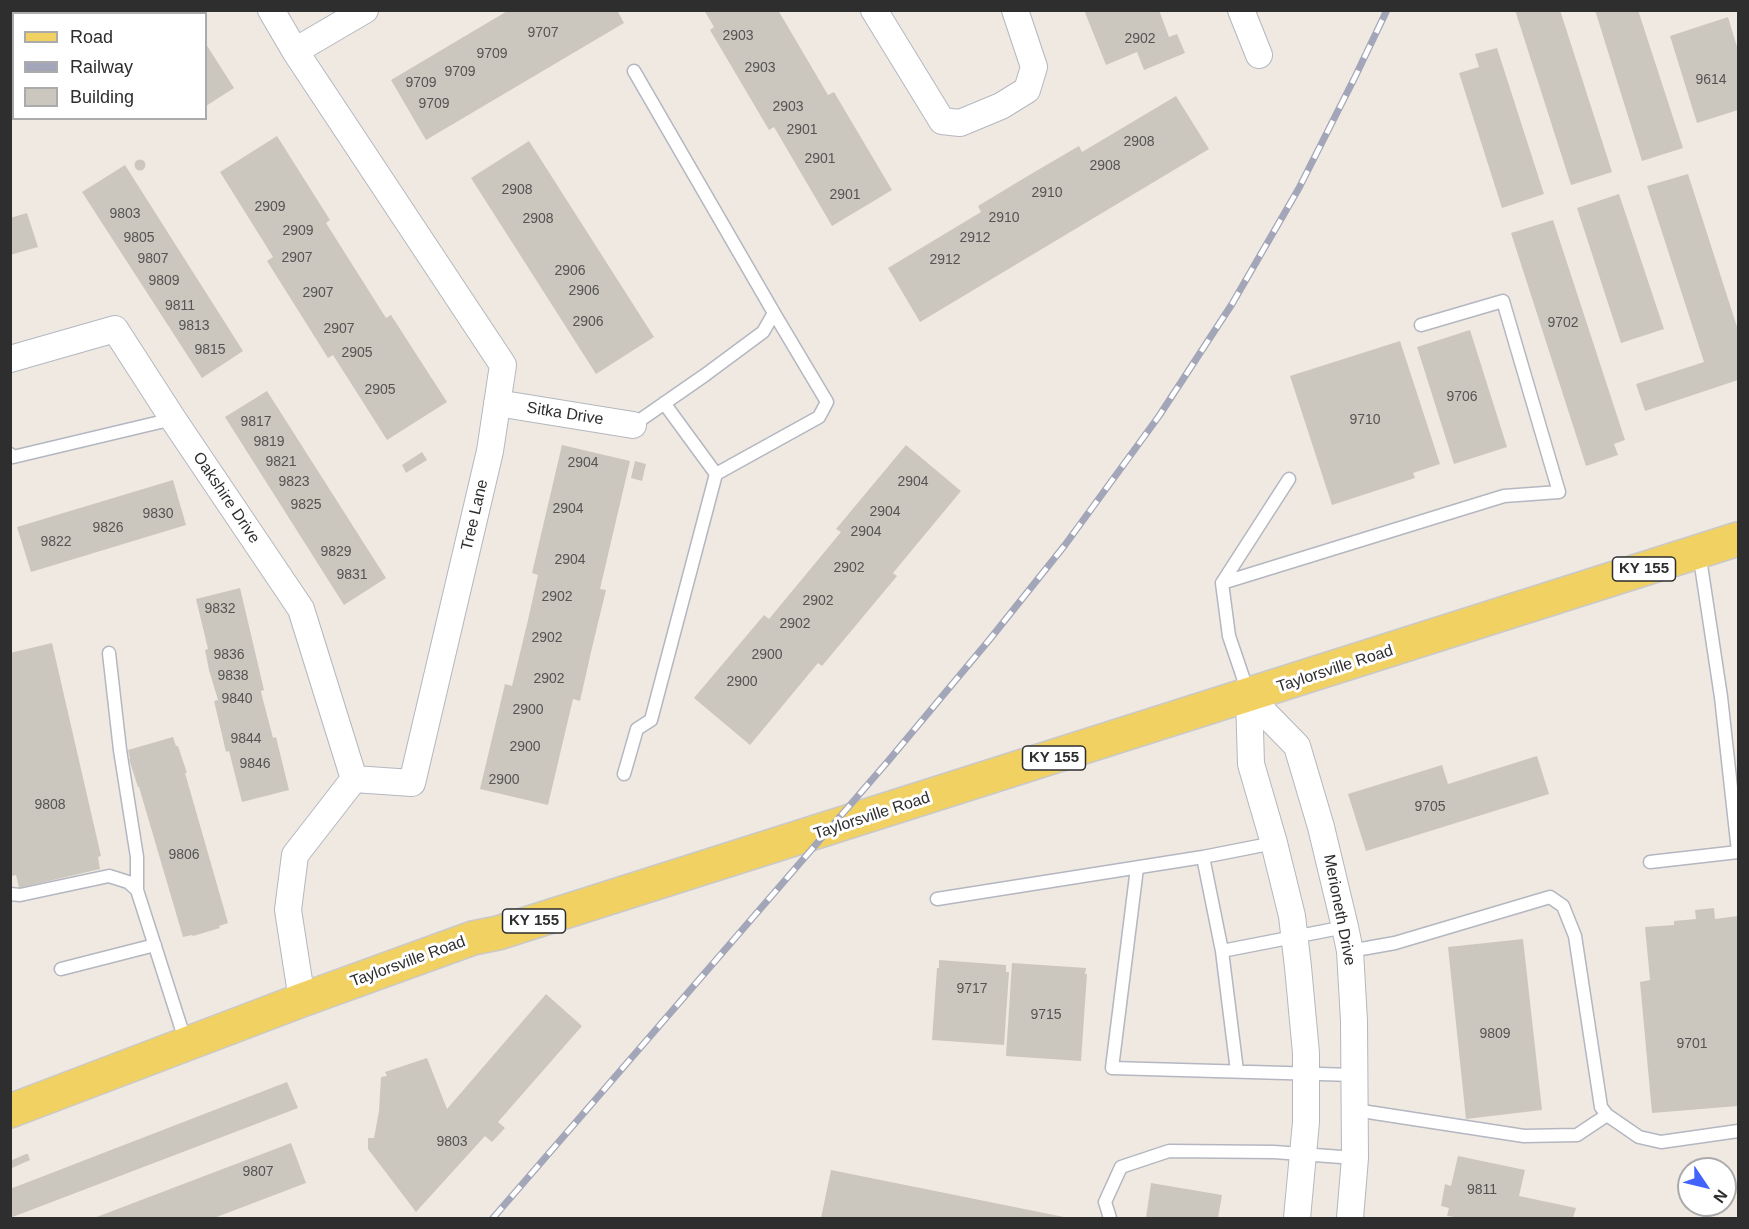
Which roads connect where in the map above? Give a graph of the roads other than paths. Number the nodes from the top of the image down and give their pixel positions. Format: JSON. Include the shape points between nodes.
{"nodes":[{"id":1,"x":272,"y":10,"type":"edge"},
{"id":2,"x":365,"y":10,"type":"edge"},
{"id":3,"x":874,"y":10,"type":"edge"},
{"id":4,"x":1015,"y":10,"type":"edge"},
{"id":5,"x":1241,"y":10,"type":"edge"},
{"id":6,"x":295,"y":51,"type":"junction"},
{"id":7,"x":1259,"y":55,"type":"dead end"},
{"id":8,"x":634,"y":71,"type":"dead end"},
{"id":9,"x":774,"y":313,"type":"junction"},
{"id":10,"x":1421,"y":325,"type":"dead end"},
{"id":11,"x":10,"y":358,"type":"edge"},
{"id":12,"x":497,"y":403,"type":"junction"},
{"id":13,"x":664,"y":403,"type":"junction"},
{"id":14,"x":173,"y":419,"type":"junction"},
{"id":15,"x":633,"y":425,"type":"joint"},
{"id":16,"x":10,"y":454,"type":"edge"},
{"id":17,"x":716,"y":474,"type":"junction"},
{"id":18,"x":1289,"y":479,"type":"dead end"},
{"id":19,"x":1738,"y":538,"type":"edge"},
{"id":20,"x":1699,"y":551,"type":"junction"},
{"id":21,"x":1222,"y":583,"type":"junction"},
{"id":22,"x":109,"y":653,"type":"dead end"},
{"id":23,"x":1249,"y":697,"type":"junction"},
{"id":24,"x":624,"y":774,"type":"dead end"},
{"id":25,"x":354,"y":778,"type":"junction"},
{"id":26,"x":1274,"y":843,"type":"junction"},
{"id":27,"x":1738,"y":852,"type":"edge"},
{"id":28,"x":1203,"y":857,"type":"junction"},
{"id":29,"x":1650,"y":862,"type":"dead end"},
{"id":30,"x":1137,"y":868,"type":"junction"},
{"id":31,"x":137,"y":890,"type":"junction"},
{"id":32,"x":11,"y":897,"type":"edge"},
{"id":33,"x":937,"y":899,"type":"dead end"},
{"id":34,"x":1294,"y":937,"type":"junction"},
{"id":35,"x":1348,"y":939,"type":"junction"},
{"id":36,"x":155,"y":945,"type":"junction"},
{"id":37,"x":1222,"y":951,"type":"junction"},
{"id":38,"x":61,"y":969,"type":"dead end"},
{"id":39,"x":302,"y":1000,"type":"junction"},
{"id":40,"x":186,"y":1044,"type":"junction"},
{"id":41,"x":1237,"y":1071,"type":"junction"},
{"id":42,"x":1306,"y":1073,"type":"junction"},
{"id":43,"x":1354,"y":1075,"type":"junction"},
{"id":44,"x":1355,"y":1110,"type":"junction"},
{"id":45,"x":10,"y":1111,"type":"edge"},
{"id":46,"x":1607,"y":1115,"type":"junction"},
{"id":47,"x":1738,"y":1131,"type":"edge"},
{"id":48,"x":1303,"y":1154,"type":"junction"},
{"id":49,"x":1355,"y":1158,"type":"junction"},
{"id":50,"x":1110,"y":1218,"type":"edge"},
{"id":51,"x":1297,"y":1218,"type":"edge"},
{"id":52,"x":1350,"y":1218,"type":"edge"}],
"edges":[{"from":1,"to":6,"type":"street","name":"Tree Lane"},
{"from":2,"to":6,"type":"street"},
{"from":3,"to":4,"type":"street","via":[[942,121],[960,123],[1027,90],[1034,67]]},
{"from":5,"to":7,"type":"street"},
{"from":6,"to":12,"type":"street","name":"Tree Lane","via":[[503,365]]},
{"from":8,"to":9,"type":"lane"},
{"from":9,"to":13,"type":"lane","via":[[763,332]]},
{"from":9,"to":17,"type":"lane","via":[[827,402],[819,417]]},
{"from":10,"to":21,"type":"lane","via":[[1503,301],[1559,492],[1504,496]]},
{"from":11,"to":14,"type":"street","name":"Oakshire Drive","via":[[116,329]]},
{"from":12,"to":15,"type":"street","name":"Sitka Drive"},
{"from":12,"to":25,"type":"street","name":"Tree Lane","via":[[490,451],[412,783]]},
{"from":13,"to":15,"type":"lane"},
{"from":13,"to":17,"type":"lane"},
{"from":14,"to":16,"type":"lane","via":[[13,457]]},
{"from":14,"to":25,"type":"street","name":"Oakshire Drive","via":[[301,609]]},
{"from":17,"to":24,"type":"lane","via":[[651,720],[637,729]]},
{"from":18,"to":21,"type":"lane"},
{"from":19,"to":20,"type":"main road","name":"Taylorsville Road","number":"KY 155"},
{"from":20,"to":23,"type":"main road","name":"Taylorsville Road","number":"KY 155"},
{"from":20,"to":27,"type":"lane","via":[[1721,697]]},
{"from":21,"to":23,"type":"lane","via":[[1230,636]]},
{"from":22,"to":31,"type":"lane","via":[[137,857]]},
{"from":23,"to":26,"type":"street","via":[[1251,764]]},
{"from":23,"to":35,"type":"street","name":"Merioneth Drive","via":[[1297,746]]},
{"from":23,"to":39,"type":"main road","name":"Taylorsville Road","number":"KY 155","via":[[473,938]]},
{"from":25,"to":39,"type":"street","via":[[295,855],[288,910]]},
{"from":26,"to":28,"type":"lane"},
{"from":26,"to":34,"type":"street"},
{"from":27,"to":29,"type":"lane"},
{"from":28,"to":30,"type":"lane"},
{"from":28,"to":37,"type":"lane"},
{"from":30,"to":33,"type":"lane"},
{"from":30,"to":41,"type":"lane","via":[[1112,1068]]},
{"from":31,"to":32,"type":"lane","via":[[128,882],[109,876]]},
{"from":31,"to":36,"type":"lane"},
{"from":34,"to":35,"type":"lane"},
{"from":34,"to":37,"type":"lane"},
{"from":34,"to":42,"type":"street"},
{"from":35,"to":43,"type":"street","name":"Merioneth Drive"},
{"from":35,"to":46,"type":"lane","via":[[1395,943],[1550,897],[1563,906],[1575,936],[1601,1107]]},
{"from":36,"to":38,"type":"lane"},
{"from":36,"to":40,"type":"lane"},
{"from":37,"to":41,"type":"lane"},
{"from":39,"to":40,"type":"main road","name":"Taylorsville Road","number":"KY 155"},
{"from":40,"to":45,"type":"main road","name":"Taylorsville Road","number":"KY 155"},
{"from":41,"to":42,"type":"lane"},
{"from":42,"to":43,"type":"lane"},
{"from":42,"to":48,"type":"street"},
{"from":43,"to":44,"type":"street","name":"Merioneth Drive"},
{"from":44,"to":46,"type":"lane","via":[[1524,1136],[1577,1135]]},
{"from":44,"to":49,"type":"street","name":"Merioneth Drive"},
{"from":46,"to":47,"type":"lane","via":[[1639,1137],[1661,1142]]},
{"from":48,"to":49,"type":"lane"},
{"from":48,"to":50,"type":"lane","via":[[1169,1150],[1121,1167],[1105,1202]]},
{"from":48,"to":51,"type":"street"},
{"from":49,"to":52,"type":"street","name":"Merioneth Drive"}]}
